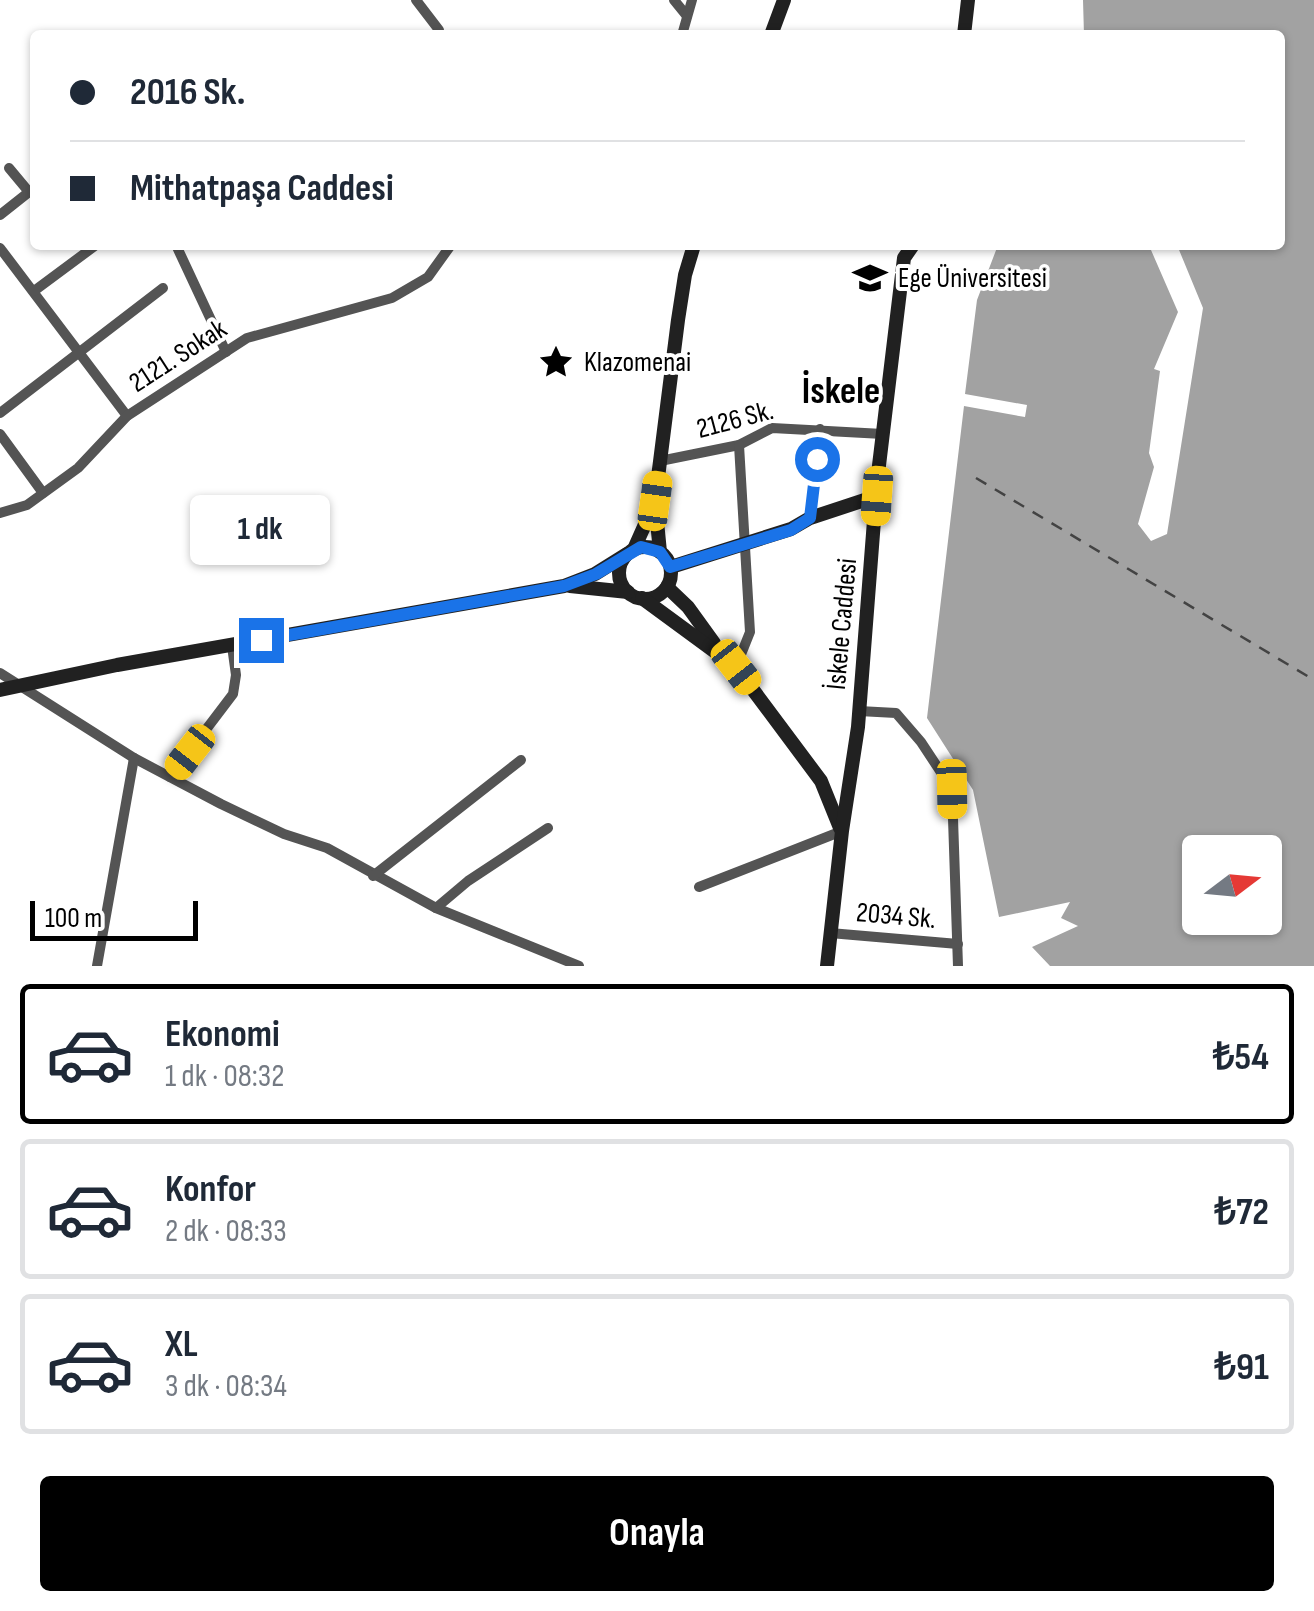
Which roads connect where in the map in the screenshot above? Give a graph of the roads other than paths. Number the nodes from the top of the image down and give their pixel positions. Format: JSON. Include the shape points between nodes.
{"nodes":[{"id":1,"x":416,"y":0,"type":"edge"},
{"id":2,"x":674,"y":0,"type":"edge"},
{"id":3,"x":692,"y":0,"type":"edge"},
{"id":4,"x":784,"y":0,"type":"edge"},
{"id":5,"x":968,"y":0,"type":"edge"},
{"id":6,"x":688,"y":16,"type":"junction"},
{"id":7,"x":439,"y":30,"type":"edge"},
{"id":8,"x":684,"y":30,"type":"edge"},
{"id":9,"x":773,"y":30,"type":"edge"},
{"id":10,"x":965,"y":30,"type":"edge"},
{"id":11,"x":10,"y":168,"type":"dead end"},
{"id":12,"x":0,"y":215,"type":"edge"},
{"id":13,"x":0,"y":248,"type":"edge"},
{"id":14,"x":89,"y":250,"type":"edge"},
{"id":15,"x":177,"y":250,"type":"edge"},
{"id":16,"x":447,"y":250,"type":"edge"},
{"id":17,"x":692,"y":250,"type":"edge"},
{"id":18,"x":909,"y":250,"type":"edge"},
{"id":19,"x":163,"y":288,"type":"dead end"},
{"id":20,"x":34,"y":291,"type":"junction"},
{"id":21,"x":81,"y":351,"type":"junction"},
{"id":22,"x":226,"y":352,"type":"junction"},
{"id":23,"x":0,"y":413,"type":"edge"},
{"id":24,"x":127,"y":416,"type":"junction"},
{"id":25,"x":820,"y":429,"type":"junction"},
{"id":26,"x":0,"y":434,"type":"edge"},
{"id":27,"x":882,"y":434,"type":"junction"},
{"id":28,"x":739,"y":445,"type":"junction"},
{"id":29,"x":660,"y":461,"type":"junction"},
{"id":30,"x":43,"y":493,"type":"junction"},
{"id":31,"x":877,"y":496,"type":"junction"},
{"id":32,"x":655,"y":501,"type":"junction"},
{"id":33,"x":0,"y":513,"type":"edge"},
{"id":34,"x":810,"y":518,"type":"junction"},
{"id":35,"x":746,"y":542,"type":"junction"},
{"id":36,"x":631,"y":552,"type":"junction"},
{"id":37,"x":660,"y":552,"type":"junction"},
{"id":38,"x":670,"y":567,"type":"junction"},
{"id":39,"x":564,"y":586,"type":"junction"},
{"id":40,"x":667,"y":587,"type":"junction"},
{"id":41,"x":635,"y":595,"type":"junction"},
{"id":42,"x":232,"y":646,"type":"junction"},
{"id":43,"x":723,"y":656,"type":"junction"},
{"id":44,"x":736,"y":667,"type":"junction"},
{"id":45,"x":0,"y":673,"type":"edge"},
{"id":46,"x":18,"y":686,"type":"junction"},
{"id":47,"x":0,"y":690,"type":"edge"},
{"id":48,"x":860,"y":712,"type":"junction"},
{"id":49,"x":134,"y":758,"type":"junction"},
{"id":50,"x":522,"y":760,"type":"dead end"},
{"id":51,"x":170,"y":777,"type":"junction"},
{"id":52,"x":548,"y":828,"type":"dead end"},
{"id":53,"x":842,"y":831,"type":"junction"},
{"id":54,"x":373,"y":876,"type":"junction"},
{"id":55,"x":699,"y":887,"type":"dead end"},
{"id":56,"x":436,"y":908,"type":"junction"},
{"id":57,"x":830,"y":933,"type":"junction"},
{"id":58,"x":958,"y":944,"type":"junction"},
{"id":59,"x":98,"y":966,"type":"edge"},
{"id":60,"x":579,"y":966,"type":"edge"},
{"id":61,"x":827,"y":966,"type":"edge"},
{"id":62,"x":958,"y":966,"type":"edge"}],
"edges":[{"from":1,"to":7,"type":"street"},
{"from":2,"to":6,"type":"street"},
{"from":3,"to":6,"type":"street"},
{"from":4,"to":9,"type":"street"},
{"from":5,"to":10,"type":"street"},
{"from":6,"to":8,"type":"street"},
{"from":11,"to":12,"type":"street","via":[[30,192]]},
{"from":13,"to":20,"type":"street"},
{"from":14,"to":20,"type":"street"},
{"from":15,"to":22,"type":"street"},
{"from":16,"to":22,"type":"street","name":"2121. Sokak","via":[[428,277],[392,298],[246,338]]},
{"from":17,"to":29,"type":"street"},
{"from":18,"to":27,"type":"street","name":"İskele Caddesi"},
{"from":19,"to":21,"type":"street"},
{"from":20,"to":21,"type":"street"},
{"from":21,"to":23,"type":"street"},
{"from":21,"to":24,"type":"street"},
{"from":22,"to":24,"type":"street","name":"2121. Sokak"},
{"from":24,"to":30,"type":"street","name":"2121. Sokak","via":[[78,468]]},
{"from":25,"to":27,"type":"street","name":"2126 Sk."},
{"from":25,"to":28,"type":"street","name":"2126 Sk.","via":[[772,428]]},
{"from":25,"to":34,"type":"street"},
{"from":26,"to":30,"type":"street"},
{"from":27,"to":31,"type":"street","name":"İskele Caddesi"},
{"from":28,"to":29,"type":"street","name":"2126 Sk."},
{"from":28,"to":35,"type":"street"},
{"from":29,"to":32,"type":"street"},
{"from":30,"to":33,"type":"street","name":"2121. Sokak"},
{"from":31,"to":34,"type":"street"},
{"from":31,"to":48,"type":"street","name":"İskele Caddesi"},
{"from":32,"to":36,"type":"street"},
{"from":32,"to":37,"type":"street"},
{"from":34,"to":35,"type":"street"},
{"from":35,"to":38,"type":"street"},
{"from":35,"to":44,"type":"street","via":[[750,632]]},
{"from":36,"to":37,"type":"street"},
{"from":36,"to":39,"type":"street"},
{"from":36,"to":41,"type":"street","via":[[620,569],[623,585]]},
{"from":37,"to":38,"type":"street"},
{"from":38,"to":40,"type":"street"},
{"from":39,"to":41,"type":"street"},
{"from":39,"to":42,"type":"street"},
{"from":40,"to":41,"type":"street","via":[[656,596]]},
{"from":40,"to":43,"type":"street"},
{"from":41,"to":43,"type":"street"},
{"from":42,"to":46,"type":"street"},
{"from":42,"to":51,"type":"street","via":[[233,694]]},
{"from":43,"to":44,"type":"street"},
{"from":44,"to":53,"type":"street","via":[[821,781]]},
{"from":45,"to":46,"type":"street"},
{"from":46,"to":47,"type":"street"},
{"from":46,"to":49,"type":"street"},
{"from":48,"to":53,"type":"street","name":"İskele Caddesi"},
{"from":48,"to":58,"type":"street","via":[[896,713],[952,789]]},
{"from":49,"to":51,"type":"street"},
{"from":49,"to":59,"type":"street"},
{"from":50,"to":54,"type":"street"},
{"from":51,"to":54,"type":"street","via":[[284,834],[328,848]]},
{"from":52,"to":56,"type":"street"},
{"from":53,"to":55,"type":"street"},
{"from":53,"to":57,"type":"street","name":"İskele Caddesi"},
{"from":54,"to":56,"type":"street"},
{"from":56,"to":60,"type":"street"},
{"from":57,"to":58,"type":"street","name":"2034 Sk."},
{"from":57,"to":61,"type":"street","name":"İskele Caddesi"},
{"from":58,"to":62,"type":"street"}]}
